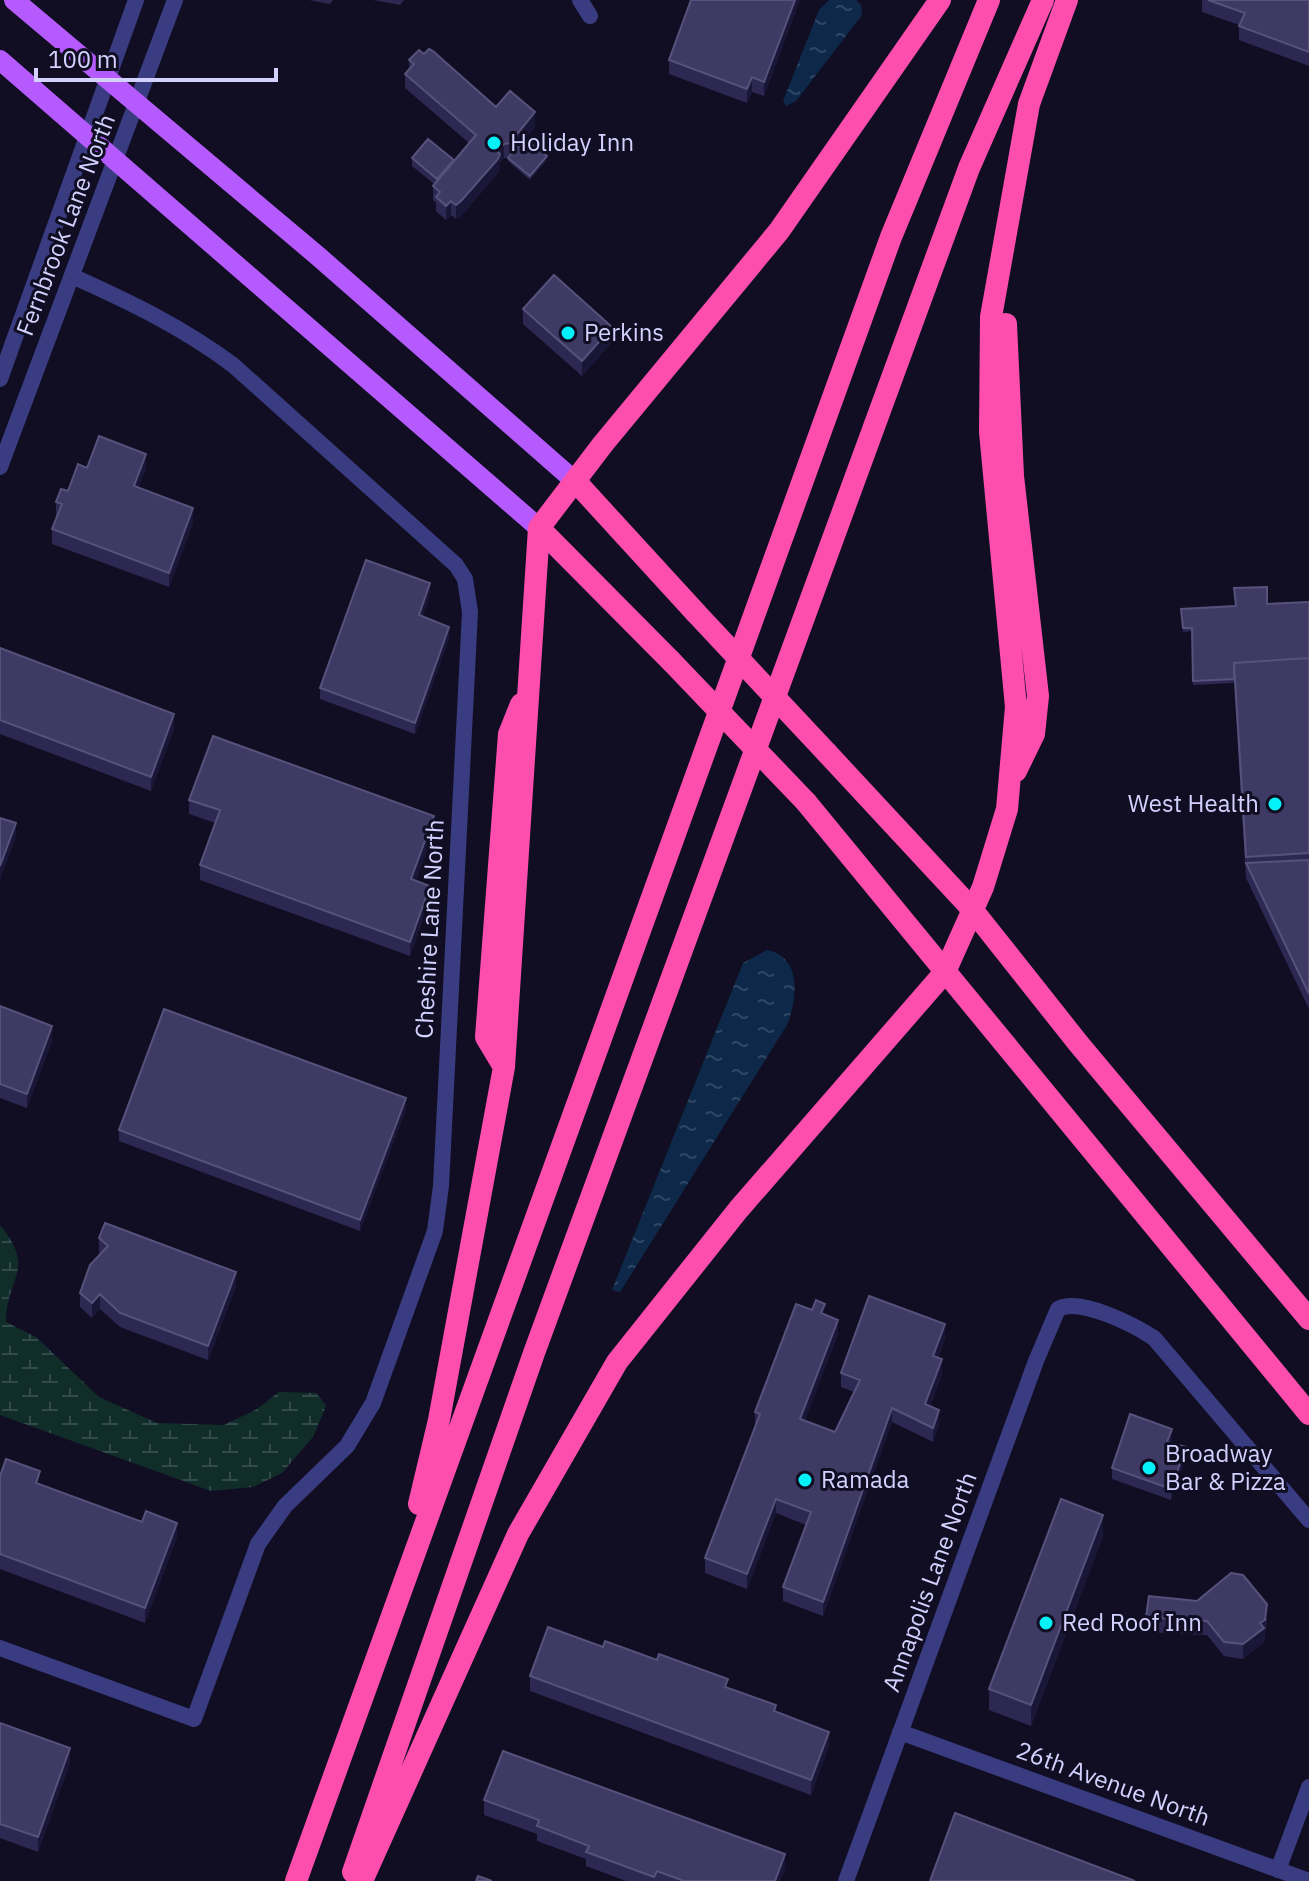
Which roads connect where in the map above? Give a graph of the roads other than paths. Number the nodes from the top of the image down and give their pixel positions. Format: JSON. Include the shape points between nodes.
{"nodes":[{"id":1,"x":14,"y":0,"type":"edge"},
{"id":2,"x":136,"y":0,"type":"edge"},
{"id":3,"x":175,"y":0,"type":"edge"},
{"id":4,"x":580,"y":0,"type":"edge"},
{"id":5,"x":940,"y":0,"type":"edge"},
{"id":6,"x":989,"y":0,"type":"edge"},
{"id":7,"x":1043,"y":0,"type":"edge"},
{"id":8,"x":1067,"y":0,"type":"edge"},
{"id":9,"x":590,"y":16,"type":"dead end"},
{"id":10,"x":0,"y":60,"type":"edge"},
{"id":11,"x":108,"y":79,"type":"junction"},
{"id":12,"x":137,"y":103,"type":"junction"},
{"id":13,"x":87,"y":136,"type":"junction"},
{"id":14,"x":115,"y":161,"type":"junction"},
{"id":15,"x":72,"y":276,"type":"junction"},
{"id":16,"x":0,"y":379,"type":"edge"},
{"id":17,"x":0,"y":467,"type":"edge"},
{"id":18,"x":577,"y":483,"type":"junction"},
{"id":19,"x":539,"y":528,"type":"junction"},
{"id":20,"x":971,"y":908,"type":"junction"},
{"id":21,"x":945,"y":972,"type":"junction"},
{"id":22,"x":1309,"y":1319,"type":"edge"},
{"id":23,"x":1309,"y":1414,"type":"edge"},
{"id":24,"x":1309,"y":1520,"type":"edge"},
{"id":25,"x":391,"y":1618,"type":"junction"},
{"id":26,"x":0,"y":1648,"type":"edge"},
{"id":27,"x":900,"y":1732,"type":"junction"},
{"id":28,"x":1309,"y":1787,"type":"edge"},
{"id":29,"x":1278,"y":1870,"type":"junction"},
{"id":30,"x":296,"y":1881,"type":"edge"},
{"id":31,"x":350,"y":1881,"type":"edge"},
{"id":32,"x":362,"y":1881,"type":"edge"},
{"id":33,"x":846,"y":1881,"type":"edge"},
{"id":34,"x":1309,"y":1881,"type":"edge"}],
"edges":[{"from":1,"to":11,"type":"main road"},
{"from":2,"to":11,"type":"street","name":"Fernbrook Lane North"},
{"from":3,"to":12,"type":"street","name":"Fernbrook Lane North"},
{"from":4,"to":9,"type":"street"},
{"from":5,"to":18,"type":"highway","via":[[779,231],[603,444]]},
{"from":6,"to":25,"type":"highway","via":[[881,266]]},
{"from":7,"to":31,"type":"highway","via":[[969,168],[534,1353]]},
{"from":8,"to":20,"type":"highway","via":[[1029,104],[991,317],[990,432],[1016,707],[1007,809],[983,887]]},
{"from":10,"to":13,"type":"main road"},
{"from":11,"to":12,"type":"main road"},
{"from":11,"to":13,"type":"street","name":"Fernbrook Lane North"},
{"from":12,"to":14,"type":"street","name":"Fernbrook Lane North"},
{"from":12,"to":18,"type":"main road"},
{"from":13,"to":14,"type":"main road"},
{"from":13,"to":16,"type":"street","name":"Fernbrook Lane North"},
{"from":14,"to":15,"type":"street","name":"Fernbrook Lane North"},
{"from":14,"to":19,"type":"main road"},
{"from":15,"to":17,"type":"street","name":"Fernbrook Lane North"},
{"from":15,"to":26,"type":"street","name":"Cheshire Lane North","via":[[149,310],[233,365],[456,565],[469,596],[441,1186],[435,1231],[373,1403],[347,1446],[285,1506],[258,1544],[194,1719]]},
{"from":18,"to":19,"type":"highway"},
{"from":18,"to":20,"type":"highway","bridge":true},
{"from":19,"to":21,"type":"highway","bridge":true,"via":[[806,802]]},
{"from":19,"to":25,"type":"highway","via":[[504,1067],[439,1420]]},
{"from":20,"to":21,"type":"highway"},
{"from":20,"to":22,"type":"highway"},
{"from":21,"to":23,"type":"highway"},
{"from":21,"to":32,"type":"highway","via":[[738,1210],[617,1362],[518,1534]]},
{"from":24,"to":27,"type":"street","name":"Annapolis Lane North","via":[[1154,1338],[1126,1322],[1065,1305],[1053,1316]]},
{"from":25,"to":30,"type":"highway"},
{"from":27,"to":29,"type":"street","name":"26th Avenue North"},
{"from":27,"to":33,"type":"street","name":"Annapolis Lane North"},
{"from":28,"to":29,"type":"street"},
{"from":29,"to":34,"type":"street","name":"26th Avenue North"}]}
